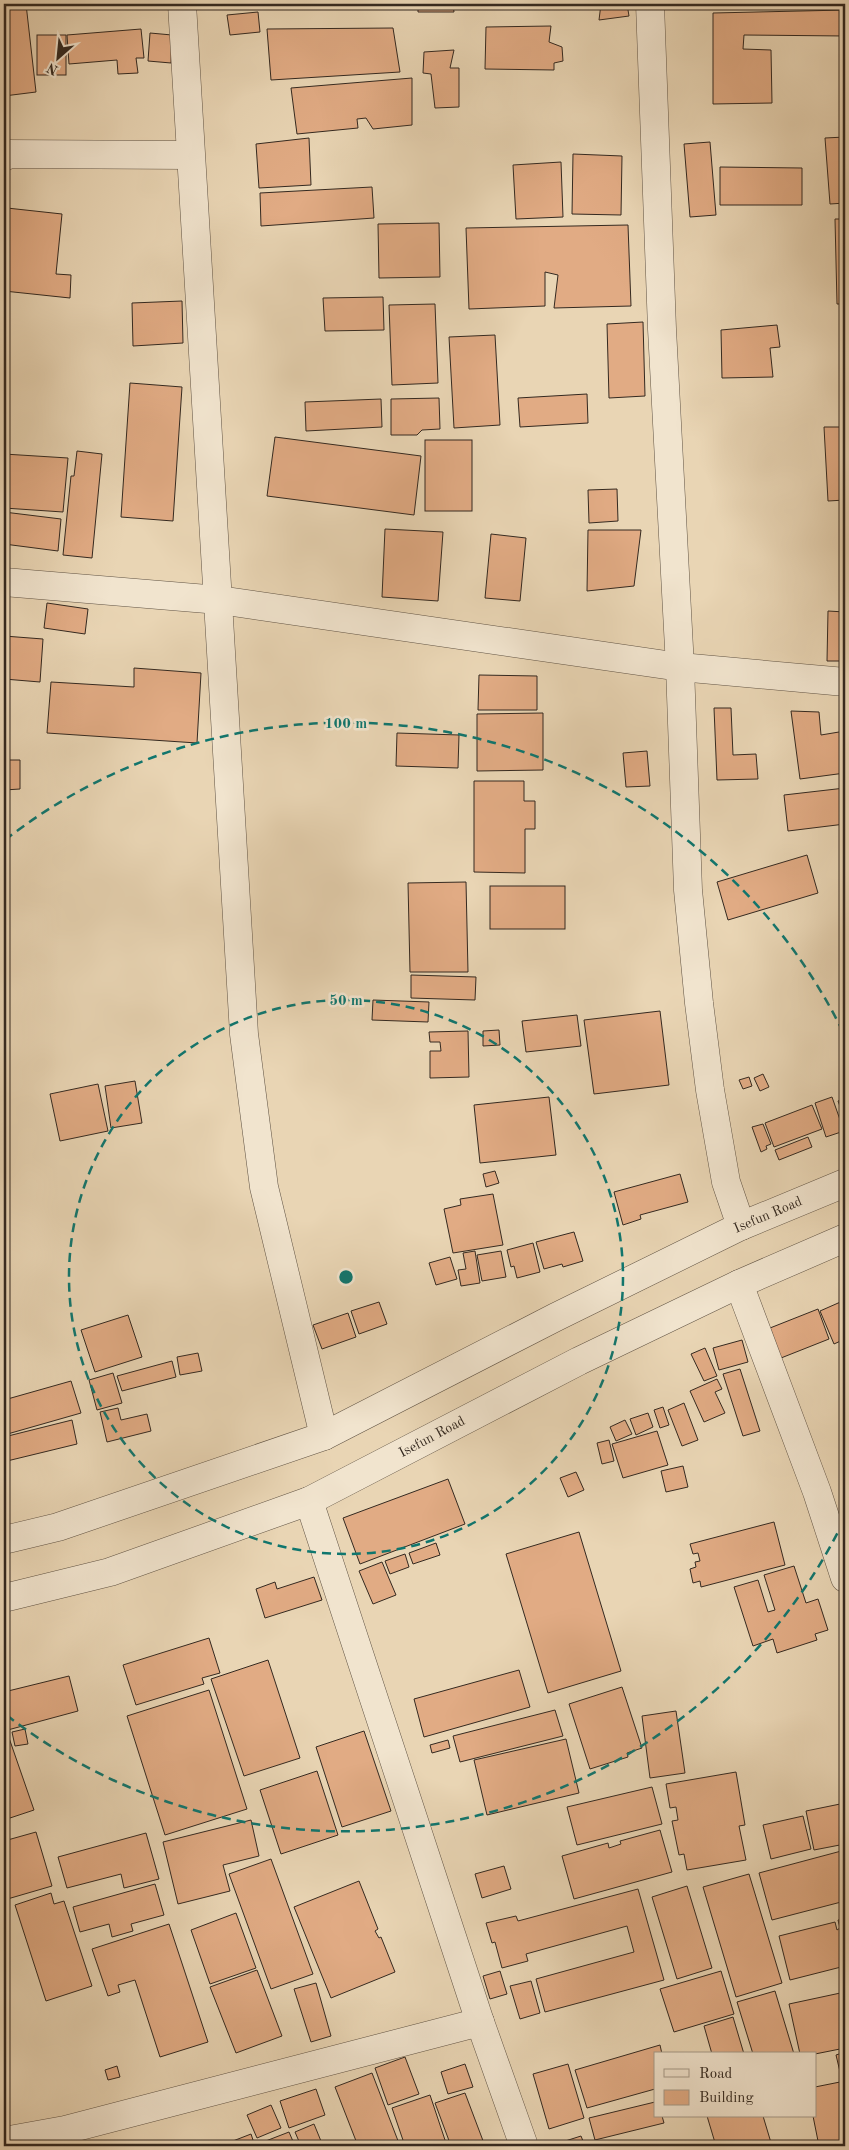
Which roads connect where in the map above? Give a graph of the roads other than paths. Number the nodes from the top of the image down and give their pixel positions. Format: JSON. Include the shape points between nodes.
{"nodes":[{"id":1,"x":182,"y":4,"type":"edge"},
{"id":2,"x":650,"y":4,"type":"edge"},
{"id":3,"x":190,"y":155,"type":"junction"},
{"id":4,"x":4,"y":156,"type":"edge"},
{"id":5,"x":4,"y":582,"type":"edge"},
{"id":6,"x":219,"y":600,"type":"junction"},
{"id":7,"x":680,"y":667,"type":"junction"},
{"id":8,"x":845,"y":682,"type":"edge"},
{"id":9,"x":845,"y":1183,"type":"edge"},
{"id":10,"x":741,"y":1226,"type":"junction"},
{"id":11,"x":845,"y":1238,"type":"edge"},
{"id":12,"x":739,"y":1284,"type":"junction"},
{"id":13,"x":324,"y":1436,"type":"junction"},
{"id":14,"x":309,"y":1501,"type":"junction"},
{"id":15,"x":4,"y":1540,"type":"edge"},
{"id":16,"x":845,"y":1578,"type":"edge"},
{"id":17,"x":4,"y":1598,"type":"edge"},
{"id":18,"x":480,"y":2022,"type":"junction"},
{"id":19,"x":4,"y":2140,"type":"edge"},
{"id":20,"x":524,"y":2146,"type":"edge"}],
"edges":[{"from":1,"to":3,"type":"street"},
{"from":2,"to":7,"type":"street","via":[[662,329]]},
{"from":3,"to":4,"type":"street"},
{"from":3,"to":6,"type":"street"},
{"from":5,"to":6,"type":"street"},
{"from":6,"to":7,"type":"street"},
{"from":6,"to":13,"type":"street","via":[[244,1034],[264,1187]]},
{"from":7,"to":8,"type":"street"},
{"from":7,"to":10,"type":"street","via":[[688,890],[699,1003],[726,1182]]},
{"from":9,"to":10,"type":"street","name":"Isefun Road"},
{"from":10,"to":13,"type":"street","name":"Isefun Road"},
{"from":11,"to":12,"type":"street","name":"Isefun Road"},
{"from":12,"to":14,"type":"street","name":"Isefun Road","via":[[578,1361]]},
{"from":12,"to":16,"type":"street","via":[[817,1492]]},
{"from":13,"to":15,"type":"street","name":"Isefun Road","via":[[58,1527]]},
{"from":14,"to":17,"type":"street","name":"Isefun Road","via":[[110,1572]]},
{"from":14,"to":18,"type":"street"},
{"from":18,"to":19,"type":"street","via":[[64,2130]]},
{"from":18,"to":20,"type":"street"}]}
